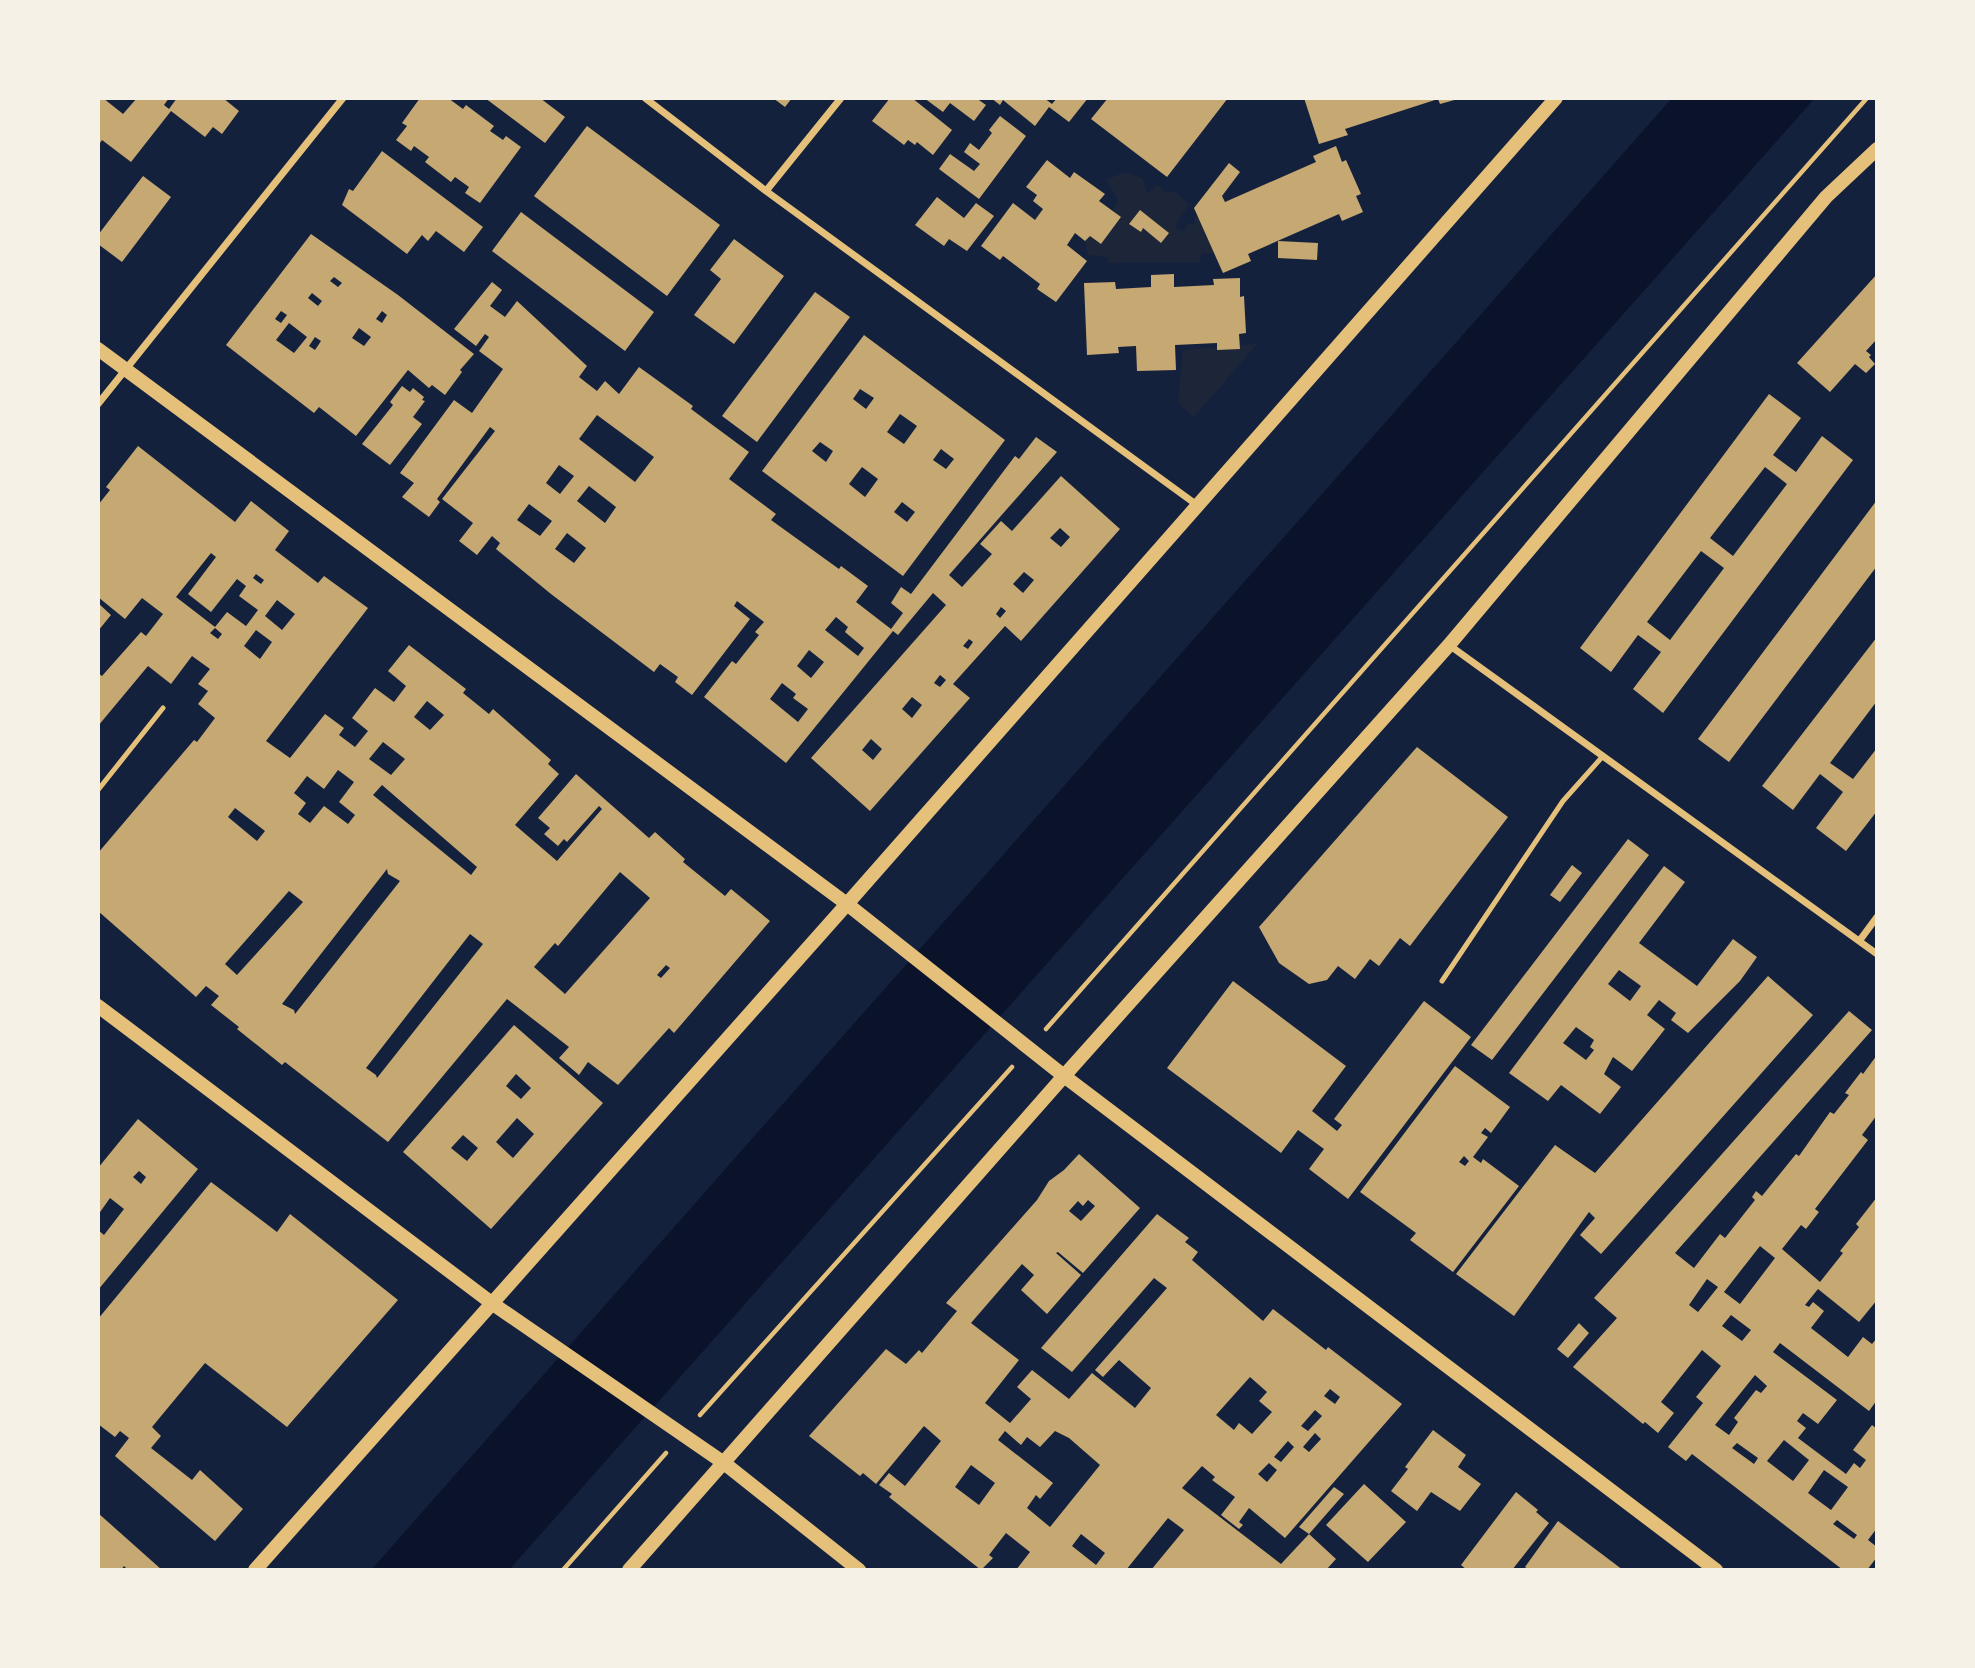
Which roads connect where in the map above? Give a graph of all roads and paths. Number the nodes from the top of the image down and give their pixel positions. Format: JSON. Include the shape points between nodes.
{"nodes":[{"id":1,"x":343,"y":98,"type":"edge"},
{"id":2,"x":645,"y":98,"type":"edge"},
{"id":3,"x":841,"y":98,"type":"edge"},
{"id":4,"x":1556,"y":98,"type":"edge"},
{"id":5,"x":1867,"y":98,"type":"edge"},
{"id":6,"x":1877,"y":149,"type":"edge"},
{"id":7,"x":766,"y":191,"type":"junction"},
{"id":8,"x":98,"y":349,"type":"edge"},
{"id":9,"x":125,"y":370,"type":"junction"},
{"id":10,"x":98,"y":404,"type":"edge"},
{"id":11,"x":1198,"y":505,"type":"junction"},
{"id":12,"x":1449,"y":645,"type":"junction"},
{"id":13,"x":163,"y":708,"type":"dead end"},
{"id":14,"x":1603,"y":756,"type":"junction"},
{"id":15,"x":98,"y":790,"type":"edge"},
{"id":16,"x":847,"y":904,"type":"junction"},
{"id":17,"x":1877,"y":917,"type":"edge"},
{"id":18,"x":1860,"y":940,"type":"junction"},
{"id":19,"x":1877,"y":954,"type":"edge"},
{"id":20,"x":1442,"y":981,"type":"dead end"},
{"id":21,"x":98,"y":1006,"type":"edge"},
{"id":22,"x":1023,"y":1043,"type":"junction"},
{"id":23,"x":1064,"y":1076,"type":"junction"},
{"id":24,"x":493,"y":1304,"type":"junction"},
{"id":25,"x":677,"y":1430,"type":"junction"},
{"id":26,"x":724,"y":1463,"type":"junction"},
{"id":27,"x":255,"y":1570,"type":"edge"},
{"id":28,"x":563,"y":1570,"type":"edge"},
{"id":29,"x":629,"y":1570,"type":"edge"},
{"id":30,"x":859,"y":1570,"type":"edge"},
{"id":31,"x":1716,"y":1570,"type":"edge"}],
"edges":[{"from":1,"to":9,"type":"street"},
{"from":2,"to":7,"type":"street"},
{"from":3,"to":7,"type":"street"},
{"from":4,"to":11,"type":"main road"},
{"from":5,"to":22,"type":"path"},
{"from":6,"to":12,"type":"main road","via":[[1826,197]]},
{"from":7,"to":11,"type":"street"},
{"from":8,"to":9,"type":"main road"},
{"from":9,"to":10,"type":"street"},
{"from":9,"to":16,"type":"main road"},
{"from":11,"to":16,"type":"main road"},
{"from":12,"to":14,"type":"street"},
{"from":12,"to":23,"type":"main road"},
{"from":13,"to":15,"type":"lane"},
{"from":14,"to":18,"type":"street"},
{"from":14,"to":20,"type":"lane","via":[[1563,801]]},
{"from":16,"to":22,"type":"main road"},
{"from":16,"to":24,"type":"main road"},
{"from":17,"to":18,"type":"street"},
{"from":18,"to":19,"type":"street"},
{"from":21,"to":24,"type":"main road"},
{"from":22,"to":23,"type":"main road"},
{"from":22,"to":25,"type":"path"},
{"from":23,"to":26,"type":"main road"},
{"from":23,"to":31,"type":"main road"},
{"from":24,"to":25,"type":"main road"},
{"from":24,"to":27,"type":"main road"},
{"from":25,"to":26,"type":"main road"},
{"from":25,"to":28,"type":"path"},
{"from":26,"to":29,"type":"main road"},
{"from":26,"to":30,"type":"main road"}]}
